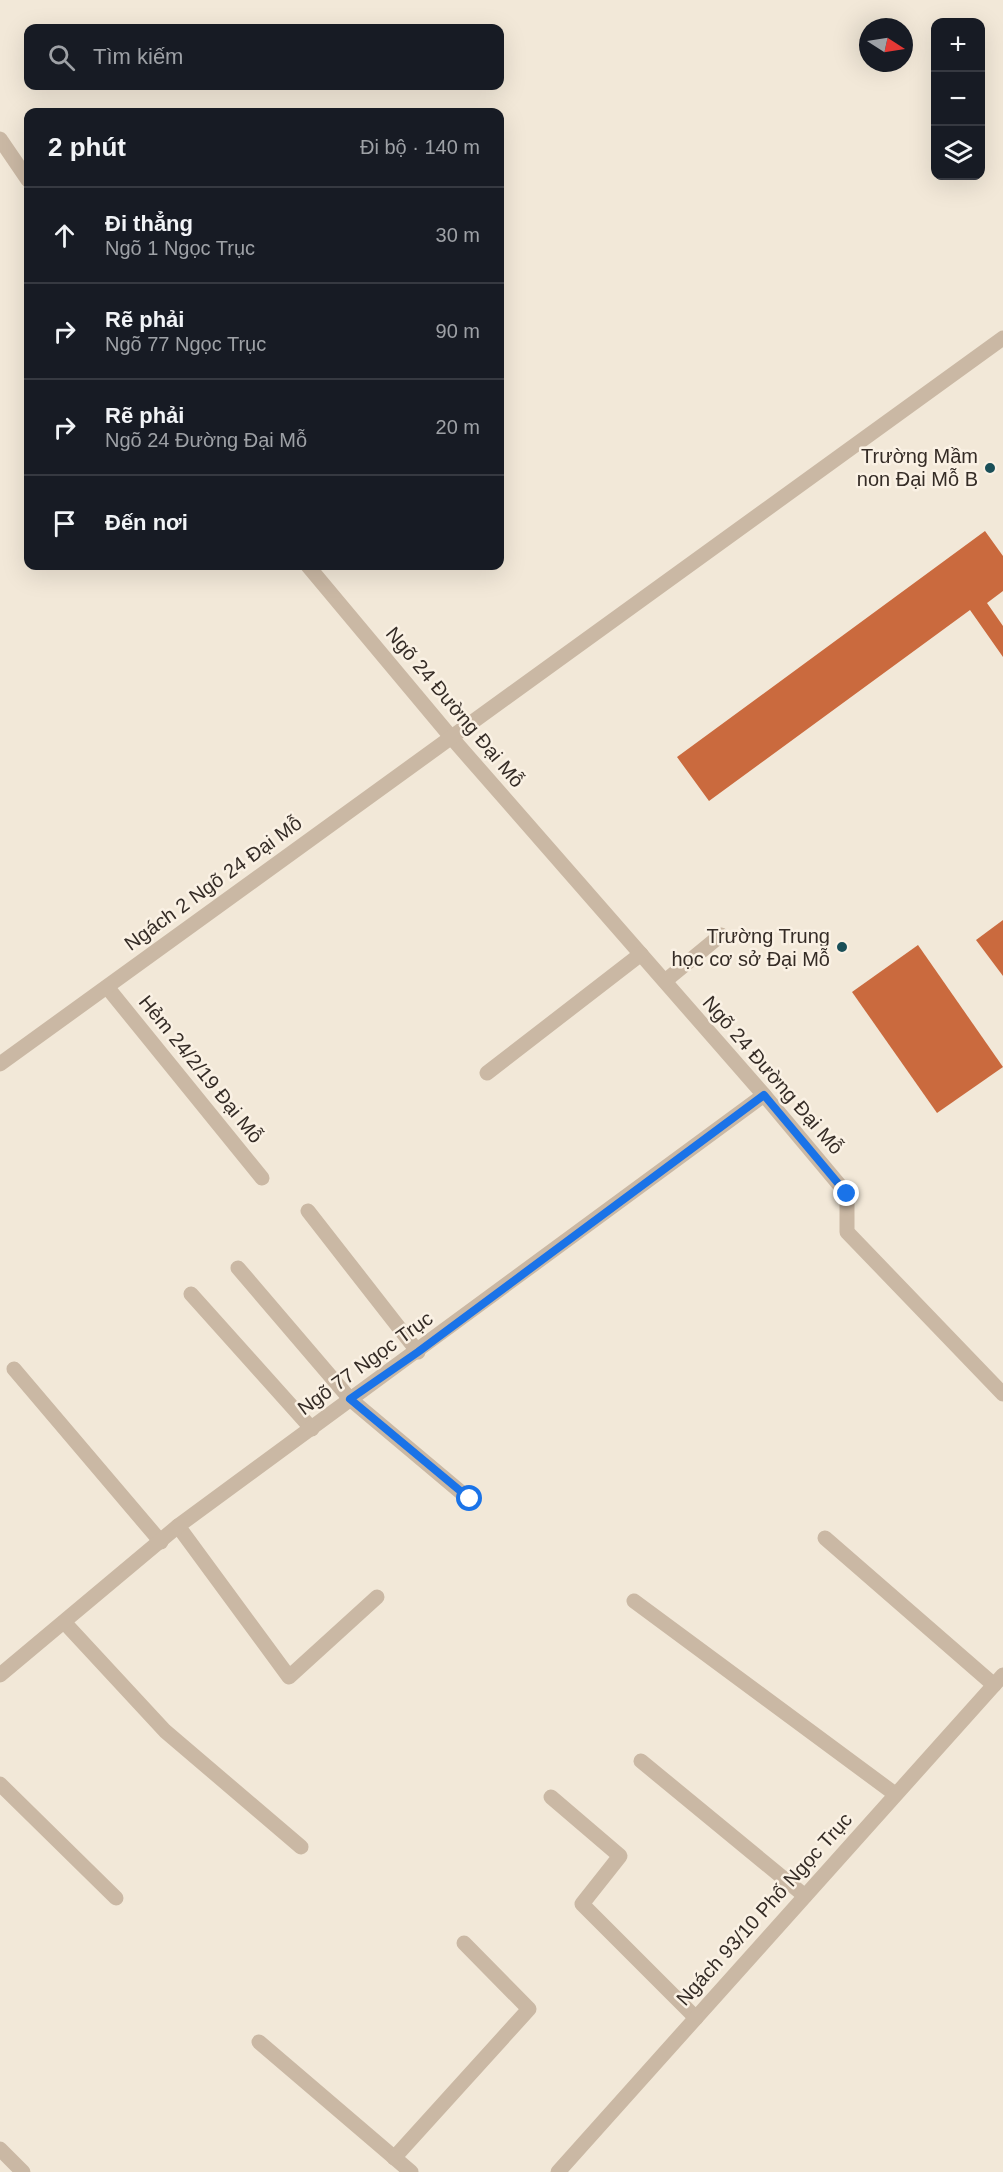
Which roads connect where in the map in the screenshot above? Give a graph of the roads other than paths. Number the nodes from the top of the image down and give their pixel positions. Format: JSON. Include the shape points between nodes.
{"nodes":[{"id":1,"x":0,"y":139,"type":"edge"},
{"id":2,"x":24,"y":174,"type":"edge"},
{"id":3,"x":1003,"y":338,"type":"edge"},
{"id":4,"x":311,"y":570,"type":"edge"},
{"id":5,"x":451,"y":737,"type":"junction"},
{"id":6,"x":720,"y":935,"type":"dead end"},
{"id":7,"x":641,"y":954,"type":"junction"},
{"id":8,"x":665,"y":981,"type":"junction"},
{"id":9,"x":107,"y":987,"type":"junction"},
{"id":10,"x":0,"y":1064,"type":"edge"},
{"id":11,"x":487,"y":1073,"type":"dead end"},
{"id":12,"x":764,"y":1095,"type":"junction"},
{"id":13,"x":262,"y":1178,"type":"dead end"},
{"id":14,"x":308,"y":1210,"type":"dead end"},
{"id":15,"x":238,"y":1268,"type":"dead end"},
{"id":16,"x":191,"y":1294,"type":"dead end"},
{"id":17,"x":418,"y":1352,"type":"junction"},
{"id":18,"x":14,"y":1370,"type":"dead end"},
{"id":19,"x":1003,"y":1394,"type":"edge"},
{"id":20,"x":350,"y":1399,"type":"junction"},
{"id":21,"x":312,"y":1429,"type":"junction"},
{"id":22,"x":470,"y":1499,"type":"dead end"},
{"id":23,"x":178,"y":1526,"type":"junction"},
{"id":24,"x":825,"y":1538,"type":"dead end"},
{"id":25,"x":161,"y":1542,"type":"junction"},
{"id":26,"x":377,"y":1598,"type":"dead end"},
{"id":27,"x":634,"y":1601,"type":"dead end"},
{"id":28,"x":64,"y":1622,"type":"junction"},
{"id":29,"x":0,"y":1675,"type":"edge"},
{"id":30,"x":998,"y":1680,"type":"edge"},
{"id":31,"x":641,"y":1761,"type":"dead end"},
{"id":32,"x":0,"y":1784,"type":"edge"},
{"id":33,"x":895,"y":1794,"type":"junction"},
{"id":34,"x":551,"y":1797,"type":"dead end"},
{"id":35,"x":301,"y":1847,"type":"dead end"},
{"id":36,"x":805,"y":1896,"type":"junction"},
{"id":37,"x":116,"y":1898,"type":"dead end"},
{"id":38,"x":464,"y":1943,"type":"dead end"},
{"id":39,"x":696,"y":2018,"type":"junction"},
{"id":40,"x":259,"y":2042,"type":"dead end"},
{"id":41,"x":0,"y":2149,"type":"edge"},
{"id":42,"x":394,"y":2158,"type":"junction"},
{"id":43,"x":23,"y":2172,"type":"edge"},
{"id":44,"x":411,"y":2172,"type":"edge"},
{"id":45,"x":558,"y":2172,"type":"edge"}],
"edges":[{"from":1,"to":2,"type":"street"},
{"from":3,"to":5,"type":"street","name":"Ngách 2 Ngõ 24 Đại Mỗ"},
{"from":4,"to":5,"type":"street","name":"Ngõ 24 Đường Đại Mỗ"},
{"from":5,"to":7,"type":"street","name":"Ngõ 24 Đường Đại Mỗ"},
{"from":5,"to":9,"type":"street","name":"Ngách 2 Ngõ 24 Đại Mỗ"},
{"from":6,"to":8,"type":"street"},
{"from":7,"to":8,"type":"street","name":"Ngõ 24 Đường Đại Mỗ"},
{"from":7,"to":11,"type":"street"},
{"from":8,"to":12,"type":"street","name":"Ngõ 24 Đường Đại Mỗ"},
{"from":9,"to":10,"type":"street","name":"Ngách 2 Ngõ 24 Đại Mỗ"},
{"from":9,"to":13,"type":"street","name":"Hẻm 24/2/19 Đại Mỗ"},
{"from":12,"to":17,"type":"street","name":"Ngõ 77 Ngọc Trục"},
{"from":12,"to":19,"type":"street","name":"Ngõ 24 Đường Đại Mỗ","via":[[847,1194],[847,1232]]},
{"from":14,"to":17,"type":"street"},
{"from":15,"to":20,"type":"street"},
{"from":16,"to":21,"type":"street"},
{"from":17,"to":20,"type":"street","name":"Ngõ 77 Ngọc Trục"},
{"from":18,"to":25,"type":"street"},
{"from":20,"to":21,"type":"street","name":"Ngõ 77 Ngọc Trục"},
{"from":20,"to":22,"type":"street"},
{"from":21,"to":23,"type":"street","name":"Ngõ 77 Ngọc Trục"},
{"from":23,"to":25,"type":"street","name":"Ngõ 77 Ngọc Trục"},
{"from":23,"to":26,"type":"street","via":[[289,1677]]},
{"from":24,"to":30,"type":"street"},
{"from":25,"to":28,"type":"street","name":"Ngõ 77 Ngọc Trục"},
{"from":27,"to":33,"type":"street"},
{"from":28,"to":29,"type":"street","name":"Ngõ 77 Ngọc Trục"},
{"from":28,"to":35,"type":"street","via":[[165,1731]]},
{"from":30,"to":33,"type":"street","name":"Ngách 93/10 Phố Ngọc Trục"},
{"from":31,"to":36,"type":"street"},
{"from":32,"to":37,"type":"street"},
{"from":33,"to":36,"type":"street","name":"Ngách 93/10 Phố Ngọc Trục"},
{"from":34,"to":39,"type":"street","via":[[620,1856],[582,1904]]},
{"from":36,"to":39,"type":"street","name":"Ngách 93/10 Phố Ngọc Trục"},
{"from":38,"to":42,"type":"street","via":[[529,2009]]},
{"from":39,"to":45,"type":"street","name":"Ngách 93/10 Phố Ngọc Trục"},
{"from":40,"to":42,"type":"street"},
{"from":41,"to":43,"type":"street"},
{"from":42,"to":44,"type":"street"}]}
